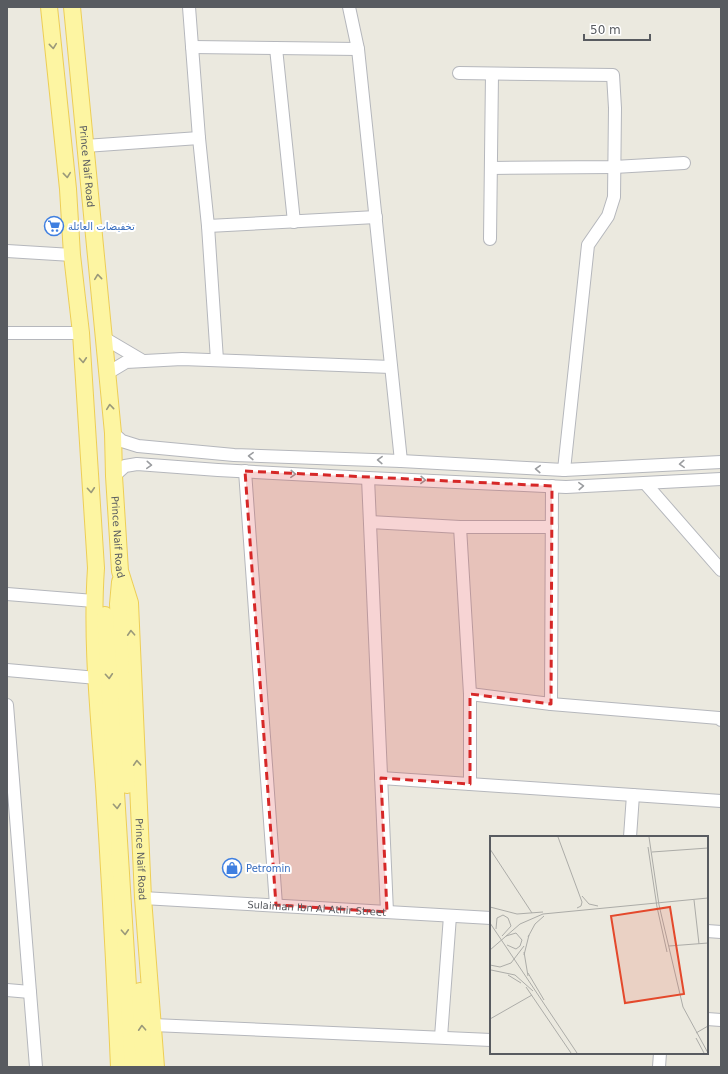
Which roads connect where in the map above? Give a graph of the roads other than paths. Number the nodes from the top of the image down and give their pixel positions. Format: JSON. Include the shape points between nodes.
{"nodes":[{"id":1,"x":49,"y":7,"type":"edge"},
{"id":2,"x":72,"y":7,"type":"edge"},
{"id":3,"x":189,"y":7,"type":"edge"},
{"id":4,"x":349,"y":7,"type":"edge"},
{"id":5,"x":192,"y":46,"type":"junction"},
{"id":6,"x":276,"y":48,"type":"junction"},
{"id":7,"x":358,"y":49,"type":"junction"},
{"id":8,"x":459,"y":73,"type":"dead end"},
{"id":9,"x":492,"y":74,"type":"junction"},
{"id":10,"x":199,"y":138,"type":"junction"},
{"id":11,"x":85,"y":146,"type":"junction"},
{"id":12,"x":684,"y":162,"type":"dead end"},
{"id":13,"x":614,"y":167,"type":"junction"},
{"id":14,"x":491,"y":168,"type":"junction"},
{"id":15,"x":376,"y":217,"type":"junction"},
{"id":16,"x":294,"y":222,"type":"junction"},
{"id":17,"x":208,"y":226,"type":"junction"},
{"id":18,"x":490,"y":239,"type":"dead end"},
{"id":19,"x":7,"y":251,"type":"edge"},
{"id":20,"x":72,"y":255,"type":"junction"},
{"id":21,"x":7,"y":333,"type":"edge"},
{"id":22,"x":81,"y":333,"type":"junction"},
{"id":23,"x":104,"y":338,"type":"junction"},
{"id":24,"x":217,"y":360,"type":"junction"},
{"id":25,"x":143,"y":361,"type":"junction"},
{"id":26,"x":391,"y":367,"type":"junction"},
{"id":27,"x":106,"y":374,"type":"junction"},
{"id":28,"x":113,"y":432,"type":"junction"},
{"id":29,"x":234,"y":455,"type":"junction"},
{"id":30,"x":401,"y":461,"type":"junction"},
{"id":31,"x":721,"y":462,"type":"edge"},
{"id":32,"x":215,"y":468,"type":"junction"},
{"id":33,"x":564,"y":470,"type":"junction"},
{"id":34,"x":245,"y":471,"type":"junction"},
{"id":35,"x":114,"y":476,"type":"junction"},
{"id":36,"x":368,"y":478,"type":"junction"},
{"id":37,"x":721,"y":480,"type":"edge"},
{"id":38,"x":645,"y":483,"type":"junction"},
{"id":39,"x":552,"y":486,"type":"junction"},
{"id":40,"x":370,"y":522,"type":"junction"},
{"id":41,"x":460,"y":526,"type":"junction"},
{"id":42,"x":552,"y":527,"type":"junction"},
{"id":43,"x":96,"y":568,"type":"junction"},
{"id":44,"x":721,"y":570,"type":"edge"},
{"id":45,"x":7,"y":594,"type":"edge"},
{"id":46,"x":94,"y":601,"type":"junction"},
{"id":47,"x":7,"y":670,"type":"edge"},
{"id":48,"x":97,"y":678,"type":"junction"},
{"id":49,"x":470,"y":694,"type":"junction"},
{"id":50,"x":551,"y":704,"type":"junction"},
{"id":51,"x":7,"y":706,"type":"edge"},
{"id":52,"x":721,"y":720,"type":"edge"},
{"id":53,"x":9,"y":746,"type":"edge"},
{"id":54,"x":381,"y":778,"type":"junction"},
{"id":55,"x":470,"y":784,"type":"junction"},
{"id":56,"x":633,"y":795,"type":"junction"},
{"id":57,"x":721,"y":801,"type":"edge"},
{"id":58,"x":630,"y":836,"type":"edge"},
{"id":59,"x":133,"y":895,"type":"junction"},
{"id":60,"x":276,"y":905,"type":"junction"},
{"id":61,"x":387,"y":912,"type":"junction"},
{"id":62,"x":450,"y":916,"type":"junction"},
{"id":63,"x":490,"y":918,"type":"edge"},
{"id":64,"x":708,"y":931,"type":"edge"},
{"id":65,"x":721,"y":932,"type":"edge"},
{"id":66,"x":7,"y":990,"type":"edge"},
{"id":67,"x":30,"y":992,"type":"junction"},
{"id":68,"x":708,"y":1019,"type":"edge"},
{"id":69,"x":721,"y":1020,"type":"edge"},
{"id":70,"x":153,"y":1025,"type":"junction"},
{"id":71,"x":441,"y":1038,"type":"junction"},
{"id":72,"x":490,"y":1040,"type":"edge"},
{"id":73,"x":660,"y":1054,"type":"edge"},
{"id":74,"x":36,"y":1067,"type":"edge"},
{"id":75,"x":119,"y":1067,"type":"edge"},
{"id":76,"x":133,"y":1067,"type":"edge"},
{"id":77,"x":144,"y":1067,"type":"edge"},
{"id":78,"x":156,"y":1067,"type":"edge"},
{"id":79,"x":659,"y":1067,"type":"edge"}],
"edges":[{"from":1,"to":20,"type":"main road","one_way":true,"via":[[68,189]]},
{"from":2,"to":11,"type":"main road","name":"Prince Naif Road"},
{"from":3,"to":5,"type":"street"},
{"from":4,"to":7,"type":"street"},
{"from":5,"to":6,"type":"street"},
{"from":5,"to":10,"type":"street"},
{"from":6,"to":7,"type":"street"},
{"from":6,"to":16,"type":"street"},
{"from":7,"to":15,"type":"street"},
{"from":8,"to":9,"type":"street"},
{"from":9,"to":13,"type":"street","via":[[613,75]]},
{"from":9,"to":14,"type":"street"},
{"from":10,"to":11,"type":"street"},
{"from":10,"to":17,"type":"street"},
{"from":23,"to":11,"type":"main road","name":"Prince Naif Road","one_way":true},
{"from":12,"to":13,"type":"street"},
{"from":13,"to":14,"type":"street"},
{"from":13,"to":33,"type":"street","via":[[614,197],[608,216],[588,245]]},
{"from":14,"to":18,"type":"street"},
{"from":15,"to":16,"type":"street"},
{"from":15,"to":26,"type":"street"},
{"from":16,"to":17,"type":"street"},
{"from":17,"to":24,"type":"street"},
{"from":19,"to":20,"type":"street"},
{"from":20,"to":22,"type":"main road"},
{"from":21,"to":22,"type":"street"},
{"from":22,"to":43,"type":"main road","one_way":true},
{"from":23,"to":25,"type":"street"},
{"from":23,"to":27,"type":"main road","name":"Prince Naif Road"},
{"from":24,"to":25,"type":"street"},
{"from":24,"to":26,"type":"street"},
{"from":25,"to":27,"type":"street","via":[[126,362]]},
{"from":26,"to":30,"type":"street"},
{"from":28,"to":27,"type":"main road","name":"Prince Naif Road","one_way":true},
{"from":28,"to":29,"type":"street","via":[[122,441],[138,446]]},
{"from":28,"to":35,"type":"main road","name":"Prince Naif Road"},
{"from":30,"to":29,"type":"street","one_way":true},
{"from":29,"to":32,"type":"street","via":[[219,459]]},
{"from":33,"to":30,"type":"street","one_way":true},
{"from":31,"to":33,"type":"street","one_way":true},
{"from":32,"to":34,"type":"street"},
{"from":35,"to":32,"type":"street","one_way":true,"via":[[125,466],[137,464]]},
{"from":34,"to":36,"type":"street","one_way":true},
{"from":34,"to":60,"type":"street"},
{"from":59,"to":35,"type":"main road","name":"Prince Naif Road","one_way":true,"via":[[130,603],[120,571]]},
{"from":36,"to":39,"type":"street","one_way":true},
{"from":36,"to":40,"type":"street"},
{"from":37,"to":38,"type":"street"},
{"from":39,"to":38,"type":"street","one_way":true},
{"from":38,"to":44,"type":"street"},
{"from":39,"to":42,"type":"street"},
{"from":40,"to":41,"type":"street"},
{"from":40,"to":54,"type":"street"},
{"from":41,"to":42,"type":"street"},
{"from":41,"to":49,"type":"street"},
{"from":42,"to":50,"type":"street"},
{"from":43,"to":46,"type":"main road"},
{"from":43,"to":59,"type":"main road","one_way":true,"via":[[104,603]]},
{"from":45,"to":46,"type":"street"},
{"from":46,"to":48,"type":"main road"},
{"from":47,"to":48,"type":"street"},
{"from":48,"to":75,"type":"main road"},
{"from":49,"to":50,"type":"street"},
{"from":49,"to":55,"type":"street"},
{"from":50,"to":52,"type":"street"},
{"from":51,"to":53,"type":"street"},
{"from":53,"to":67,"type":"street"},
{"from":54,"to":55,"type":"street"},
{"from":54,"to":61,"type":"street"},
{"from":55,"to":56,"type":"street"},
{"from":56,"to":57,"type":"street"},
{"from":56,"to":58,"type":"street"},
{"from":59,"to":60,"type":"street","name":"Sulaiman Ibn Al Athir Street"},
{"from":59,"to":70,"type":"main road","name":"Prince Naif Road"},
{"from":59,"to":76,"type":"main road","one_way":true},
{"from":77,"to":59,"type":"main road","one_way":true},
{"from":60,"to":61,"type":"street","name":"Sulaiman Ibn Al Athir Street"},
{"from":61,"to":62,"type":"street","name":"Sulaiman Ibn Al Athir Street"},
{"from":62,"to":63,"type":"street","name":"Sulaiman Ibn Al Athir Street"},
{"from":62,"to":71,"type":"street"},
{"from":64,"to":65,"type":"street"},
{"from":66,"to":67,"type":"street"},
{"from":67,"to":74,"type":"street"},
{"from":68,"to":69,"type":"street"},
{"from":70,"to":71,"type":"street"},
{"from":70,"to":78,"type":"main road","name":"Prince Naif Road"},
{"from":71,"to":72,"type":"street"},
{"from":73,"to":79,"type":"street"}]}
